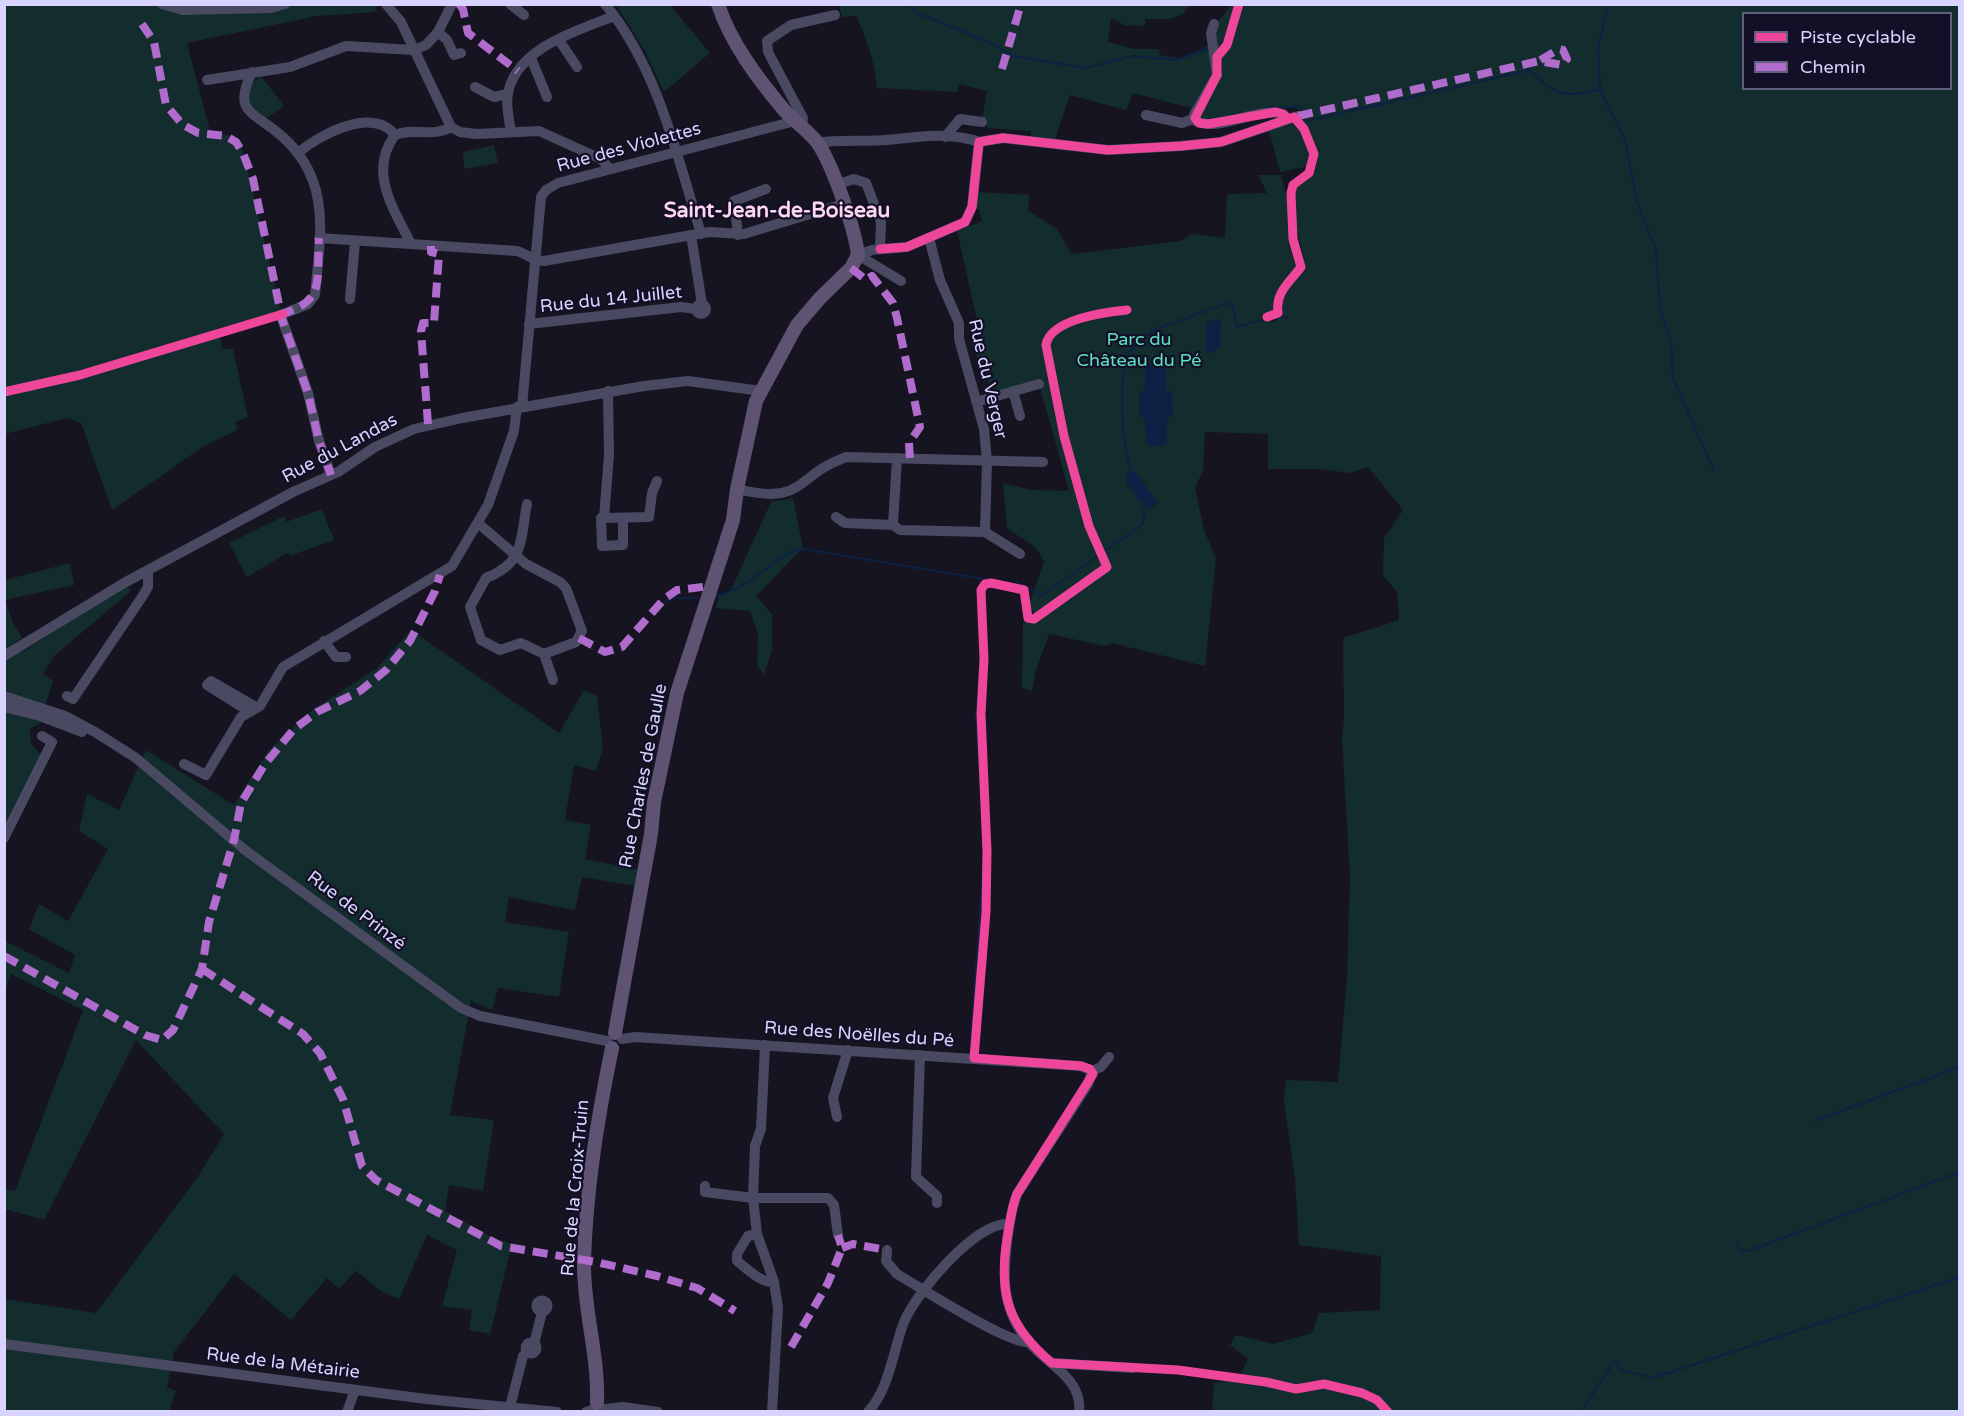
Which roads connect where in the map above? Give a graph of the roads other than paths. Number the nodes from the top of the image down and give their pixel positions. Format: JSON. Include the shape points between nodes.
{"nodes":[{"id":1,"x":162,"y":4,"type":"edge"},
{"id":2,"x":285,"y":4,"type":"edge"},
{"id":3,"x":386,"y":4,"type":"edge"},
{"id":4,"x":452,"y":4,"type":"edge"},
{"id":5,"x":510,"y":4,"type":"edge"},
{"id":6,"x":605,"y":4,"type":"edge"},
{"id":7,"x":718,"y":4,"type":"edge"},
{"id":8,"x":524,"y":15,"type":"dead end"},
{"id":9,"x":836,"y":15,"type":"dead end"},
{"id":10,"x":614,"y":16,"type":"junction"},
{"id":11,"x":1214,"y":24,"type":"dead end"},
{"id":12,"x":438,"y":32,"type":"junction"},
{"id":13,"x":558,"y":40,"type":"junction"},
{"id":14,"x":414,"y":50,"type":"junction"},
{"id":15,"x":461,"y":53,"type":"dead end"},
{"id":16,"x":531,"y":58,"type":"junction"},
{"id":17,"x":577,"y":67,"type":"dead end"},
{"id":18,"x":252,"y":72,"type":"junction"},
{"id":19,"x":207,"y":80,"type":"dead end"},
{"id":20,"x":475,"y":87,"type":"dead end"},
{"id":21,"x":508,"y":94,"type":"junction"},
{"id":22,"x":547,"y":97,"type":"dead end"},
{"id":23,"x":1146,"y":115,"type":"dead end"},
{"id":24,"x":1194,"y":118,"type":"junction"},
{"id":25,"x":982,"y":122,"type":"dead end"},
{"id":26,"x":799,"y":124,"type":"junction"},
{"id":27,"x":451,"y":127,"type":"junction"},
{"id":28,"x":511,"y":132,"type":"junction"},
{"id":29,"x":394,"y":135,"type":"junction"},
{"id":30,"x":945,"y":137,"type":"junction"},
{"id":31,"x":979,"y":142,"type":"junction"},
{"id":32,"x":817,"y":143,"type":"junction"},
{"id":33,"x":677,"y":151,"type":"junction"},
{"id":34,"x":298,"y":153,"type":"junction"},
{"id":35,"x":605,"y":170,"type":"junction"},
{"id":36,"x":836,"y":185,"type":"junction"},
{"id":37,"x":766,"y":189,"type":"dead end"},
{"id":38,"x":843,"y":204,"type":"junction"},
{"id":39,"x":696,"y":234,"type":"junction"},
{"id":40,"x":738,"y":235,"type":"junction"},
{"id":41,"x":319,"y":238,"type":"junction"},
{"id":42,"x":928,"y":238,"type":"junction"},
{"id":43,"x":355,"y":242,"type":"junction"},
{"id":44,"x":411,"y":244,"type":"junction"},
{"id":45,"x":880,"y":249,"type":"junction"},
{"id":46,"x":858,"y":255,"type":"junction"},
{"id":47,"x":534,"y":260,"type":"junction"},
{"id":48,"x":901,"y":281,"type":"dead end"},
{"id":49,"x":350,"y":300,"type":"dead end"},
{"id":50,"x":529,"y":324,"type":"junction"},
{"id":51,"x":1039,"y":384,"type":"dead end"},
{"id":52,"x":608,"y":391,"type":"junction"},
{"id":53,"x":761,"y":391,"type":"junction"},
{"id":54,"x":1013,"y":391,"type":"junction"},
{"id":55,"x":976,"y":402,"type":"junction"},
{"id":56,"x":519,"y":407,"type":"junction"},
{"id":57,"x":1020,"y":416,"type":"dead end"},
{"id":58,"x":897,"y":458,"type":"junction"},
{"id":59,"x":987,"y":461,"type":"junction"},
{"id":60,"x":1044,"y":462,"type":"dead end"},
{"id":61,"x":331,"y":475,"type":"junction"},
{"id":62,"x":657,"y":481,"type":"dead end"},
{"id":63,"x":737,"y":489,"type":"junction"},
{"id":64,"x":527,"y":504,"type":"dead end"},
{"id":65,"x":836,"y":517,"type":"dead end"},
{"id":66,"x":604,"y":518,"type":"junction"},
{"id":67,"x":623,"y":518,"type":"junction"},
{"id":68,"x":479,"y":524,"type":"junction"},
{"id":69,"x":893,"y":525,"type":"junction"},
{"id":70,"x":985,"y":532,"type":"junction"},
{"id":71,"x":1020,"y":554,"type":"dead end"},
{"id":72,"x":517,"y":557,"type":"junction"},
{"id":73,"x":148,"y":571,"type":"junction"},
{"id":74,"x":324,"y":641,"type":"junction"},
{"id":75,"x":544,"y":654,"type":"junction"},
{"id":76,"x":5,"y":656,"type":"edge"},
{"id":77,"x":346,"y":657,"type":"dead end"},
{"id":78,"x":553,"y":680,"type":"dead end"},
{"id":79,"x":4,"y":696,"type":"edge"},
{"id":80,"x":68,"y":696,"type":"dead end"},
{"id":81,"x":4,"y":707,"type":"edge"},
{"id":82,"x":42,"y":736,"type":"dead end"},
{"id":83,"x":115,"y":746,"type":"junction"},
{"id":84,"x":184,"y":764,"type":"dead end"},
{"id":85,"x":4,"y":838,"type":"edge"},
{"id":86,"x":614,"y":1040,"type":"junction"},
{"id":87,"x":765,"y":1045,"type":"junction"},
{"id":88,"x":848,"y":1050,"type":"junction"},
{"id":89,"x":920,"y":1055,"type":"junction"},
{"id":90,"x":1109,"y":1057,"type":"dead end"},
{"id":91,"x":1092,"y":1071,"type":"junction"},
{"id":92,"x":837,"y":1117,"type":"dead end"},
{"id":93,"x":705,"y":1186,"type":"dead end"},
{"id":94,"x":753,"y":1198,"type":"junction"},
{"id":95,"x":937,"y":1203,"type":"dead end"},
{"id":96,"x":1009,"y":1224,"type":"junction"},
{"id":97,"x":757,"y":1234,"type":"junction"},
{"id":98,"x":838,"y":1234,"type":"dead end"},
{"id":99,"x":887,"y":1250,"type":"dead end"},
{"id":100,"x":774,"y":1282,"type":"junction"},
{"id":101,"x":924,"y":1290,"type":"junction"},
{"id":102,"x":543,"y":1300,"type":"dead end"},
{"id":103,"x":1028,"y":1342,"type":"junction"},
{"id":104,"x":4,"y":1344,"type":"edge"},
{"id":105,"x":1052,"y":1363,"type":"junction"},
{"id":106,"x":1133,"y":1368,"type":"dead end"},
{"id":107,"x":355,"y":1390,"type":"junction"},
{"id":108,"x":426,"y":1399,"type":"junction"},
{"id":109,"x":510,"y":1407,"type":"junction"},
{"id":110,"x":596,"y":1409,"type":"edge"},
{"id":111,"x":422,"y":1411,"type":"edge"},
{"id":112,"x":347,"y":1412,"type":"edge"},
{"id":113,"x":557,"y":1412,"type":"edge"},
{"id":114,"x":658,"y":1412,"type":"edge"},
{"id":115,"x":772,"y":1412,"type":"edge"},
{"id":116,"x":868,"y":1412,"type":"edge"},
{"id":117,"x":1079,"y":1412,"type":"edge"}],
"edges":[{"from":1,"to":2,"type":"street","via":[[182,10],[271,8]]},
{"from":3,"to":14,"type":"street","via":[[401,22]]},
{"from":4,"to":12,"type":"street"},
{"from":5,"to":8,"type":"street"},
{"from":6,"to":10,"type":"street"},
{"from":7,"to":26,"type":"main road","via":[[742,52]]},
{"from":9,"to":26,"type":"street","via":[[791,25],[767,41],[768,52],[803,118]]},
{"from":10,"to":13,"type":"street"},
{"from":10,"to":33,"type":"street","via":[[635,48],[662,124]]},
{"from":11,"to":24,"type":"street","via":[[1211,33],[1217,75]]},
{"from":12,"to":14,"type":"street","via":[[426,45]]},
{"from":12,"to":15,"type":"street","via":[[447,40],[454,56]]},
{"from":13,"to":16,"type":"street"},
{"from":13,"to":17,"type":"street"},
{"from":14,"to":18,"type":"street","via":[[346,46],[290,67]]},
{"from":14,"to":27,"type":"street"},
{"from":16,"to":21,"type":"street","via":[[518,71]]},
{"from":16,"to":22,"type":"street"},
{"from":18,"to":19,"type":"street"},
{"from":18,"to":34,"type":"street","via":[[243,94],[248,111]]},
{"from":20,"to":21,"type":"street","via":[[494,97]]},
{"from":21,"to":28,"type":"street"},
{"from":23,"to":24,"type":"street","via":[[1182,123]]},
{"from":24,"to":31,"type":"street","via":[[1209,124],[1276,112],[1292,117],[1221,142],[1181,146],[1108,150],[1003,138]]},
{"from":25,"to":30,"type":"street","via":[[960,119]]},
{"from":26,"to":32,"type":"main road"},
{"from":26,"to":33,"type":"street","name":"Rue des Violettes"},
{"from":27,"to":28,"type":"street","via":[[476,134]]},
{"from":27,"to":29,"type":"street"},
{"from":28,"to":35,"type":"street","via":[[539,131],[588,153]]},
{"from":29,"to":34,"type":"street","via":[[386,127],[354,124],[324,134]]},
{"from":29,"to":44,"type":"street","via":[[384,160],[383,176],[389,201]]},
{"from":30,"to":31,"type":"street"},
{"from":30,"to":32,"type":"street"},
{"from":31,"to":42,"type":"street","via":[[969,217],[957,227]]},
{"from":32,"to":36,"type":"main road"},
{"from":33,"to":35,"type":"street","name":"Rue des Violettes"},
{"from":33,"to":39,"type":"street"},
{"from":34,"to":41,"type":"street","via":[[318,198]]},
{"from":35,"to":47,"type":"street","name":"Rue des Violettes","via":[[558,183],[541,196]]},
{"from":36,"to":38,"type":"main road"},
{"from":36,"to":45,"type":"street","via":[[854,179],[867,183],[881,222]]},
{"from":37,"to":40,"type":"street","via":[[734,201]]},
{"from":38,"to":40,"type":"street"},
{"from":38,"to":46,"type":"main road"},
{"from":39,"to":40,"type":"street"},
{"from":39,"to":47,"type":"street","via":[[577,257]]},
{"from":39,"to":50,"type":"street","name":"Rue du 14 Juillet","via":[[699,307]]},
{"from":41,"to":43,"type":"street"},
{"from":41,"to":61,"type":"street","via":[[315,295],[308,304],[283,314],[282,319]]},
{"from":42,"to":45,"type":"street","via":[[896,250]]},
{"from":42,"to":55,"type":"street","name":"Rue du Verger","via":[[939,280],[959,323],[959,339]]},
{"from":43,"to":44,"type":"street"},
{"from":43,"to":49,"type":"street"},
{"from":44,"to":47,"type":"street","via":[[517,251]]},
{"from":45,"to":46,"type":"street"},
{"from":46,"to":48,"type":"street"},
{"from":46,"to":53,"type":"main road","name":"Rue Charles de Gaulle","via":[[851,268],[797,325]]},
{"from":47,"to":50,"type":"street","name":"Rue des Violettes"},
{"from":50,"to":56,"type":"street","name":"Rue des Violettes"},
{"from":51,"to":54,"type":"street"},
{"from":52,"to":53,"type":"street","name":"Rue du Landas","via":[[688,381]]},
{"from":52,"to":56,"type":"street","name":"Rue du Landas"},
{"from":52,"to":66,"type":"street","via":[[609,455]]},
{"from":53,"to":63,"type":"main road","name":"Rue Charles de Gaulle"},
{"from":54,"to":55,"type":"street"},
{"from":54,"to":57,"type":"street"},
{"from":55,"to":59,"type":"street","name":"Rue du Verger"},
{"from":56,"to":61,"type":"street","name":"Rue du Landas","via":[[414,429],[375,447]]},
{"from":56,"to":68,"type":"street","name":"Rue des Violettes","via":[[506,456]]},
{"from":58,"to":59,"type":"street"},
{"from":58,"to":63,"type":"street","via":[[846,457],[781,494],[761,495]]},
{"from":58,"to":69,"type":"street"},
{"from":59,"to":60,"type":"street"},
{"from":59,"to":70,"type":"street","name":"Rue du Verger"},
{"from":61,"to":73,"type":"street","name":"Rue du Landas"},
{"from":62,"to":67,"type":"street","via":[[649,517]]},
{"from":63,"to":86,"type":"main road","name":"Rue Charles de Gaulle","via":[[730,527],[677,693],[654,802]]},
{"from":64,"to":72,"type":"street"},
{"from":65,"to":69,"type":"street","via":[[845,523]]},
{"from":66,"to":67,"type":"street"},
{"from":66,"to":67,"type":"street","via":[[602,546],[623,545]]},
{"from":68,"to":72,"type":"street"},
{"from":68,"to":74,"type":"street","name":"Rue des Violettes","via":[[452,566]]},
{"from":69,"to":70,"type":"street","via":[[900,530]]},
{"from":70,"to":71,"type":"street"},
{"from":72,"to":75,"type":"street","via":[[566,588],[582,631],[576,642]]},
{"from":72,"to":75,"type":"street","via":[[502,572],[486,578],[470,607],[481,640],[500,650],[521,642]]},
{"from":73,"to":76,"type":"street","name":"Rue du Landas"},
{"from":73,"to":80,"type":"street","via":[[148,587],[73,699]]},
{"from":74,"to":77,"type":"street","via":[[336,657]]},
{"from":74,"to":84,"type":"street","name":"Rue des Violettes","via":[[283,667],[261,706],[241,717],[206,775]]},
{"from":75,"to":78,"type":"street"},
{"from":79,"to":83,"type":"street","name":"Rue de Prinzé","via":[[65,716]]},
{"from":81,"to":83,"type":"street","name":"Rue de Prinzé","via":[[40,716]]},
{"from":82,"to":85,"type":"street","via":[[52,742]]},
{"from":83,"to":86,"type":"street","name":"Rue de Prinzé","via":[[153,772],[245,850],[461,1008],[489,1018]]},
{"from":86,"to":87,"type":"street","name":"Rue des Noëlles du Pé","via":[[635,1037]]},
{"from":86,"to":110,"type":"main road","name":"Rue de la Croix-Truin","via":[[600,1106],[584,1261]]},
{"from":87,"to":88,"type":"street","name":"Rue des Noëlles du Pé"},
{"from":87,"to":94,"type":"street"},
{"from":88,"to":89,"type":"street","name":"Rue des Noëlles du Pé"},
{"from":88,"to":92,"type":"street","via":[[833,1098]]},
{"from":89,"to":91,"type":"street","name":"Rue des Noëlles du Pé","via":[[1081,1066]]},
{"from":89,"to":95,"type":"street","via":[[916,1177],[937,1196]]},
{"from":90,"to":91,"type":"street"},
{"from":91,"to":96,"type":"street","via":[[1088,1084],[1017,1194]]},
{"from":93,"to":94,"type":"street","via":[[705,1192]]},
{"from":94,"to":97,"type":"street"},
{"from":94,"to":98,"type":"street","via":[[828,1198],[834,1205]]},
{"from":96,"to":101,"type":"street","via":[[996,1225],[969,1241]]},
{"from":96,"to":103,"type":"street","via":[[1002,1269],[1004,1287]]},
{"from":97,"to":100,"type":"street"},
{"from":97,"to":100,"type":"street","via":[[748,1236],[737,1261],[768,1283]]},
{"from":99,"to":101,"type":"street","via":[[886,1261],[897,1274]]},
{"from":100,"to":115,"type":"street","via":[[778,1332]]},
{"from":101,"to":103,"type":"street","via":[[1018,1341]]},
{"from":101,"to":116,"type":"street","via":[[910,1309],[884,1383]]},
{"from":102,"to":109,"type":"street"},
{"from":103,"to":105,"type":"street"},
{"from":104,"to":107,"type":"street","name":"Rue de la Métairie"},
{"from":105,"to":106,"type":"street"},
{"from":105,"to":117,"type":"street","via":[[1070,1380],[1080,1400]]},
{"from":107,"to":108,"type":"street","name":"Rue de la Métairie"},
{"from":107,"to":112,"type":"street"},
{"from":108,"to":109,"type":"street","name":"Rue de la Métairie"},
{"from":108,"to":111,"type":"street"},
{"from":109,"to":113,"type":"street","name":"Rue de la Métairie"},
{"from":110,"to":114,"type":"street","via":[[623,1407]]}]}
